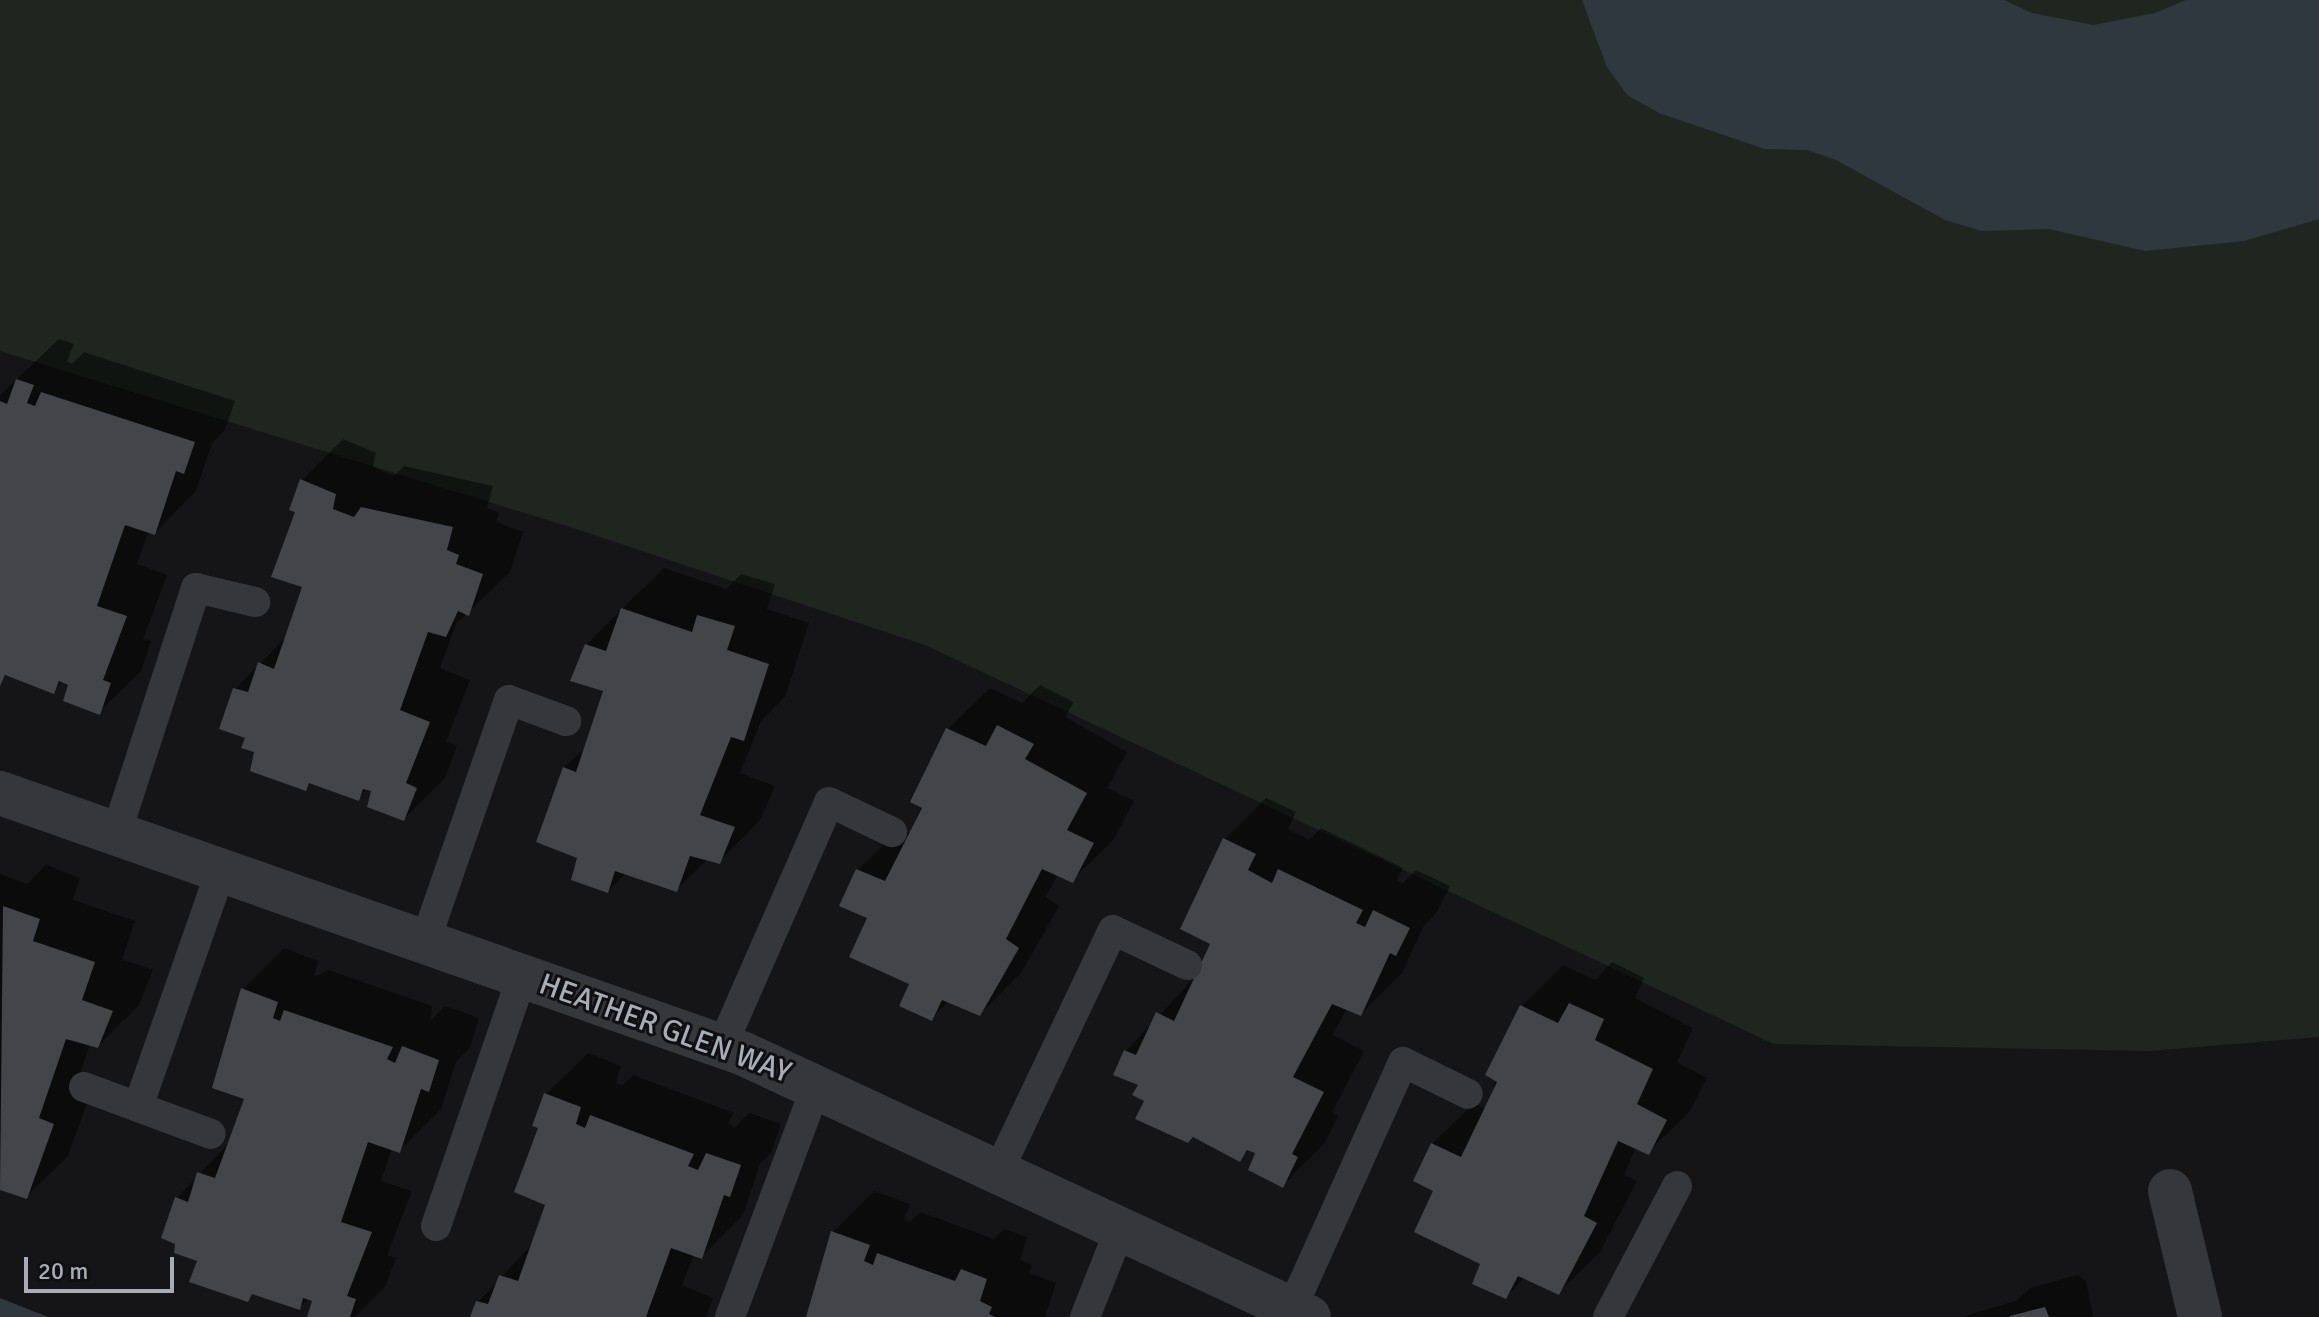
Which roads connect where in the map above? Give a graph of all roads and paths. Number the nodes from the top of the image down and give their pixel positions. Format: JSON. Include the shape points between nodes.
{"nodes":[{"id":1,"x":255,"y":602,"type":"dead end"},
{"id":2,"x":566,"y":721,"type":"dead end"},
{"id":3,"x":0,"y":793,"type":"edge"},
{"id":4,"x":892,"y":832,"type":"dead end"},
{"id":5,"x":116,"y":834,"type":"junction"},
{"id":6,"x":221,"y":870,"type":"junction"},
{"id":7,"x":425,"y":942,"type":"junction"},
{"id":8,"x":1187,"y":965,"type":"dead end"},
{"id":9,"x":522,"y":976,"type":"junction"},
{"id":10,"x":722,"y":1046,"type":"junction"},
{"id":11,"x":84,"y":1087,"type":"dead end"},
{"id":12,"x":816,"y":1087,"type":"junction"},
{"id":13,"x":1468,"y":1094,"type":"dead end"},
{"id":14,"x":138,"y":1107,"type":"junction"},
{"id":15,"x":211,"y":1134,"type":"dead end"},
{"id":16,"x":997,"y":1174,"type":"junction"},
{"id":17,"x":1677,"y":1186,"type":"dead end"},
{"id":18,"x":2170,"y":1191,"type":"dead end"},
{"id":19,"x":436,"y":1226,"type":"dead end"},
{"id":20,"x":1120,"y":1229,"type":"junction"},
{"id":21,"x":1300,"y":1312,"type":"edge"},
{"id":22,"x":730,"y":1317,"type":"edge"},
{"id":23,"x":1085,"y":1317,"type":"edge"},
{"id":24,"x":1608,"y":1317,"type":"edge"},
{"id":25,"x":2200,"y":1317,"type":"edge"}],
"edges":[{"from":1,"to":5,"type":"lane","via":[[196,588]]},
{"from":2,"to":7,"type":"lane","via":[[509,700]]},
{"from":3,"to":5,"type":"street","name":"HEATHER GLEN WAY"},
{"from":4,"to":10,"type":"lane","via":[[829,802]]},
{"from":5,"to":6,"type":"street","name":"HEATHER GLEN WAY"},
{"from":6,"to":7,"type":"street","name":"HEATHER GLEN WAY"},
{"from":6,"to":14,"type":"lane"},
{"from":7,"to":9,"type":"street","name":"HEATHER GLEN WAY"},
{"from":8,"to":16,"type":"lane","via":[[1113,930]]},
{"from":9,"to":10,"type":"street","name":"HEATHER GLEN WAY"},
{"from":9,"to":19,"type":"lane"},
{"from":10,"to":12,"type":"street","name":"HEATHER GLEN WAY"},
{"from":11,"to":14,"type":"lane"},
{"from":12,"to":16,"type":"street","name":"HEATHER GLEN WAY"},
{"from":12,"to":22,"type":"lane"},
{"from":13,"to":21,"type":"lane","via":[[1403,1062]]},
{"from":14,"to":15,"type":"lane"},
{"from":16,"to":20,"type":"street","name":"HEATHER GLEN WAY"},
{"from":17,"to":24,"type":"lane"},
{"from":18,"to":25,"type":"street"},
{"from":20,"to":21,"type":"street","name":"HEATHER GLEN WAY"},
{"from":20,"to":23,"type":"lane"}]}
